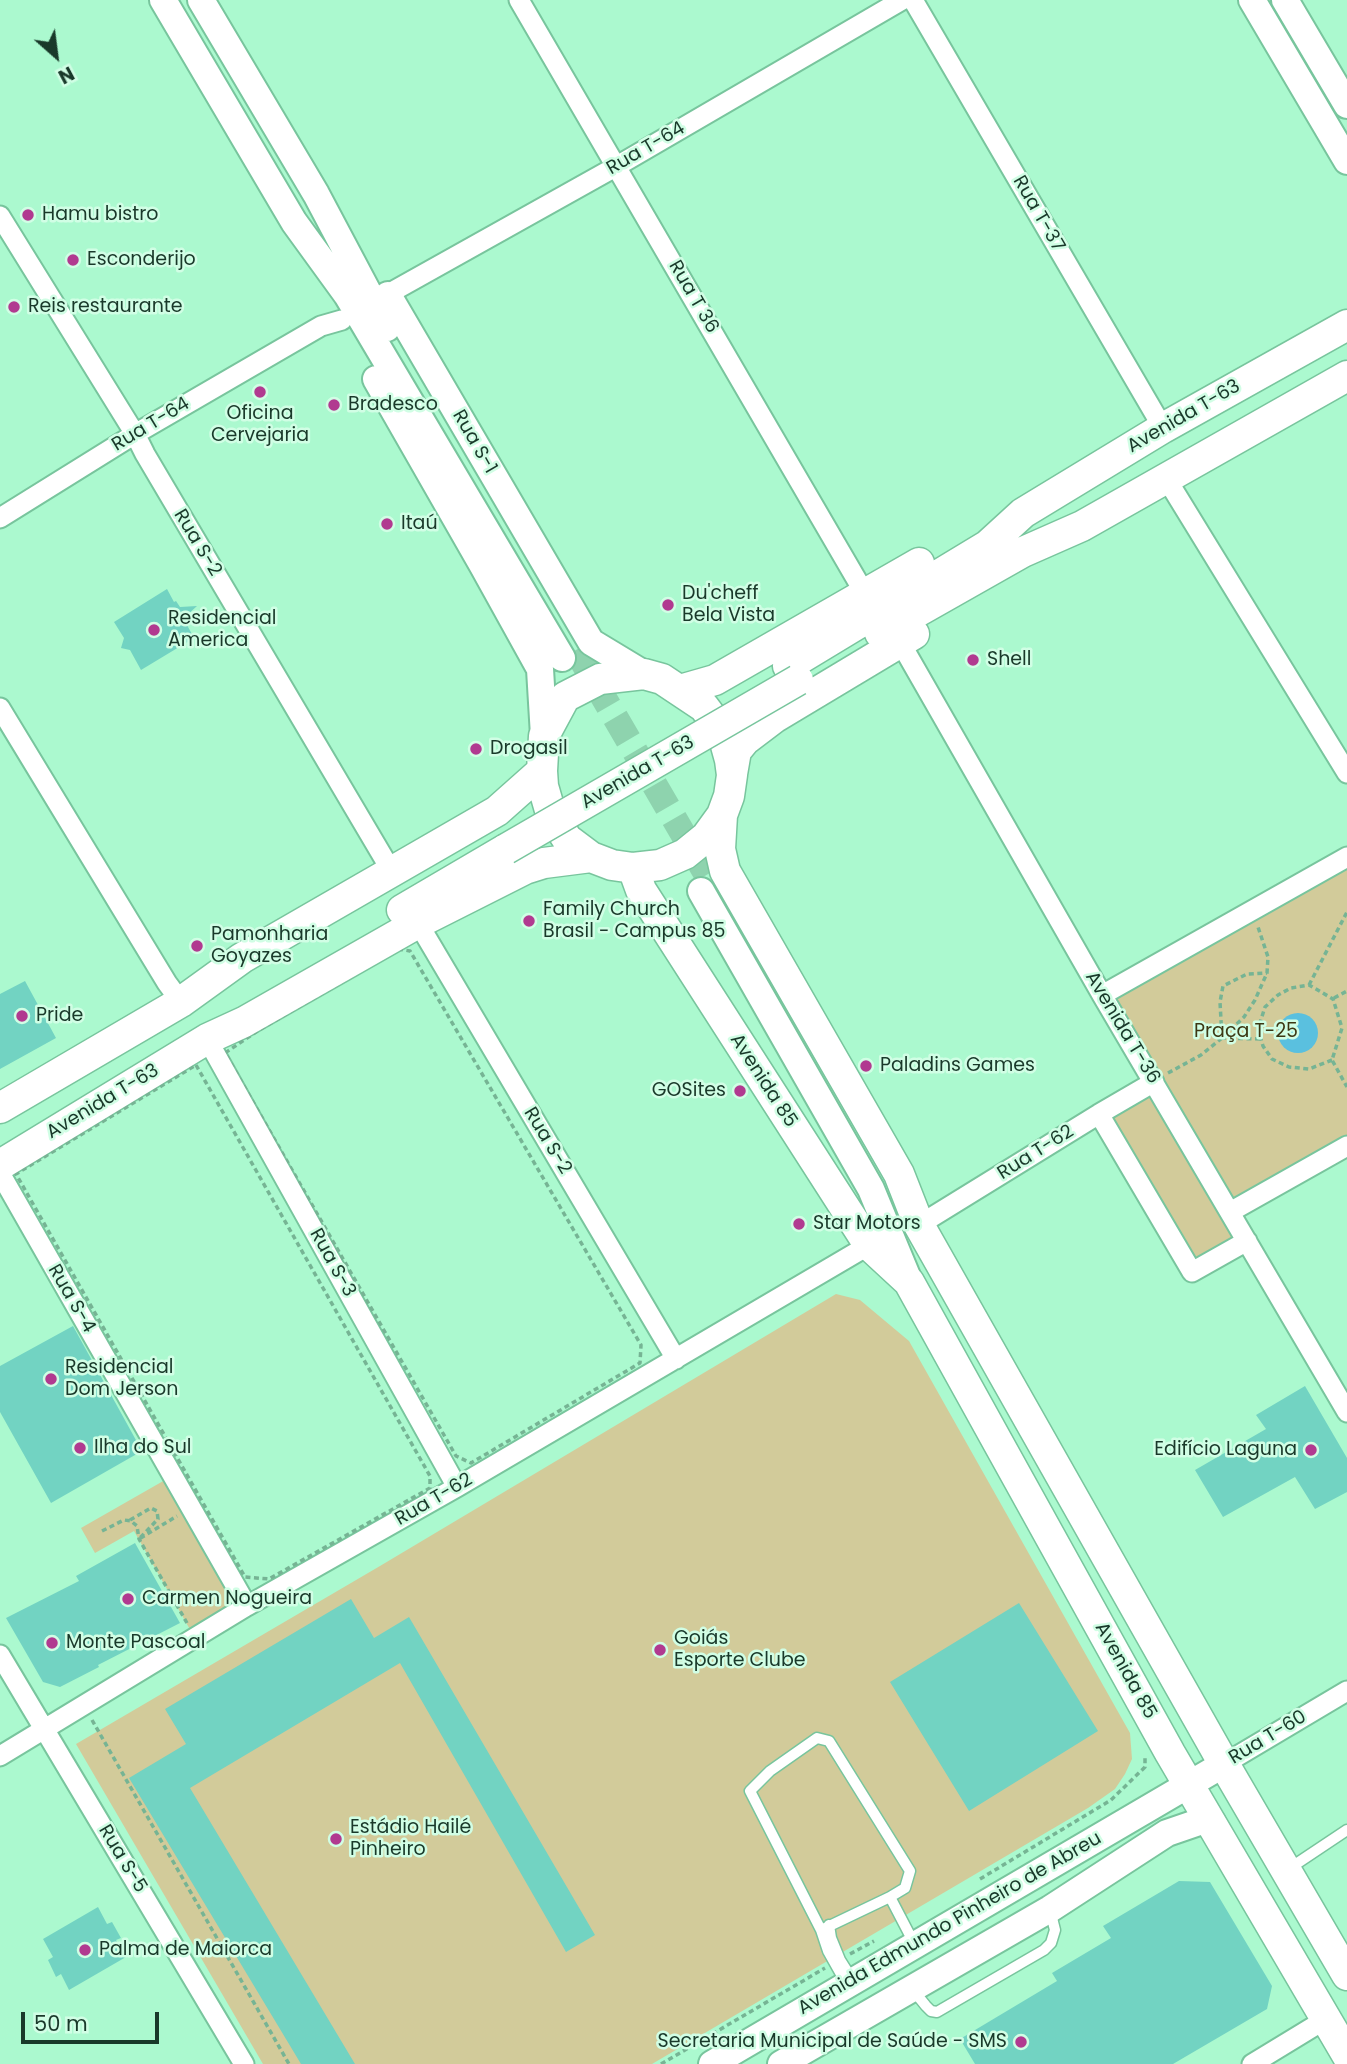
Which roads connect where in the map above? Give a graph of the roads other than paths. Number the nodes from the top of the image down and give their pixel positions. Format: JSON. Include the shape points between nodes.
{"nodes":[{"id":1,"x":163,"y":0,"type":"edge"},
{"id":2,"x":201,"y":0,"type":"edge"},
{"id":3,"x":519,"y":0,"type":"edge"},
{"id":4,"x":902,"y":0,"type":"edge"},
{"id":5,"x":913,"y":0,"type":"edge"},
{"id":6,"x":1252,"y":0,"type":"edge"},
{"id":7,"x":1285,"y":0,"type":"edge"},
{"id":8,"x":1347,"y":105,"type":"edge"},
{"id":9,"x":1347,"y":161,"type":"edge"},
{"id":10,"x":617,"y":166,"type":"junction"},
{"id":11,"x":316,"y":194,"type":"junction"},
{"id":12,"x":0,"y":216,"type":"edge"},
{"id":13,"x":294,"y":222,"type":"junction"},
{"id":14,"x":388,"y":294,"type":"junction"},
{"id":15,"x":342,"y":320,"type":"junction"},
{"id":16,"x":1347,"y":325,"type":"edge"},
{"id":17,"x":1347,"y":376,"type":"edge"},
{"id":18,"x":1163,"y":428,"type":"junction"},
{"id":19,"x":135,"y":434,"type":"junction"},
{"id":20,"x":1166,"y":478,"type":"junction"},
{"id":21,"x":1023,"y":513,"type":"junction"},
{"id":22,"x":0,"y":518,"type":"edge"},
{"id":23,"x":1082,"y":526,"type":"junction"},
{"id":24,"x":865,"y":594,"type":"junction"},
{"id":25,"x":900,"y":642,"type":"junction"},
{"id":26,"x":793,"y":673,"type":"junction"},
{"id":27,"x":644,"y":674,"type":"junction"},
{"id":28,"x":680,"y":690,"type":"junction"},
{"id":29,"x":0,"y":708,"type":"edge"},
{"id":30,"x":544,"y":736,"type":"junction"},
{"id":31,"x":542,"y":771,"type":"junction"},
{"id":32,"x":1347,"y":772,"type":"edge"},
{"id":33,"x":732,"y":775,"type":"junction"},
{"id":34,"x":722,"y":815,"type":"junction"},
{"id":35,"x":503,"y":841,"type":"junction"},
{"id":36,"x":591,"y":857,"type":"junction"},
{"id":37,"x":1347,"y":857,"type":"edge"},
{"id":38,"x":633,"y":868,"type":"junction"},
{"id":39,"x":392,"y":872,"type":"junction"},
{"id":40,"x":418,"y":923,"type":"junction"},
{"id":41,"x":1102,"y":995,"type":"junction"},
{"id":42,"x":181,"y":1002,"type":"junction"},
{"id":43,"x":206,"y":1039,"type":"junction"},
{"id":44,"x":1156,"y":1080,"type":"junction"},
{"id":45,"x":0,"y":1108,"type":"edge"},
{"id":46,"x":1100,"y":1114,"type":"junction"},
{"id":47,"x":1347,"y":1146,"type":"edge"},
{"id":48,"x":0,"y":1165,"type":"edge"},
{"id":49,"x":0,"y":1173,"type":"edge"},
{"id":50,"x":1230,"y":1212,"type":"junction"},
{"id":51,"x":919,"y":1225,"type":"junction"},
{"id":52,"x":1247,"y":1241,"type":"junction"},
{"id":53,"x":869,"y":1245,"type":"junction"},
{"id":54,"x":909,"y":1282,"type":"junction"},
{"id":55,"x":676,"y":1359,"type":"junction"},
{"id":56,"x":1347,"y":1412,"type":"edge"},
{"id":57,"x":457,"y":1487,"type":"junction"},
{"id":58,"x":247,"y":1606,"type":"junction"},
{"id":59,"x":0,"y":1655,"type":"edge"},
{"id":60,"x":1347,"y":1691,"type":"edge"},
{"id":61,"x":45,"y":1730,"type":"junction"},
{"id":62,"x":0,"y":1756,"type":"edge"},
{"id":63,"x":1224,"y":1764,"type":"junction"},
{"id":64,"x":1189,"y":1784,"type":"junction"},
{"id":65,"x":1212,"y":1822,"type":"junction"},
{"id":66,"x":1347,"y":1830,"type":"edge"},
{"id":67,"x":1286,"y":1870,"type":"junction"},
{"id":68,"x":890,"y":1897,"type":"junction"},
{"id":69,"x":825,"y":1928,"type":"junction"},
{"id":70,"x":910,"y":1935,"type":"junction"},
{"id":71,"x":844,"y":1972,"type":"junction"},
{"id":72,"x":1347,"y":1975,"type":"edge"},
{"id":73,"x":1326,"y":2019,"type":"junction"},
{"id":74,"x":1347,"y":2055,"type":"edge"},
{"id":75,"x":244,"y":2064,"type":"edge"},
{"id":76,"x":712,"y":2064,"type":"edge"},
{"id":77,"x":782,"y":2064,"type":"edge"},
{"id":78,"x":1252,"y":2064,"type":"edge"}],
"edges":[{"from":1,"to":13,"type":"main road","name":"Rua S-1"},
{"from":2,"to":11,"type":"main road","name":"Rua S-1"},
{"from":3,"to":10,"type":"street","name":"Rua T 36"},
{"from":4,"to":10,"type":"street","name":"Rua T-64"},
{"from":5,"to":18,"type":"street","name":"Rua T-37"},
{"from":6,"to":9,"type":"main road"},
{"from":7,"to":8,"type":"main road"},
{"from":10,"to":14,"type":"street","name":"Rua T-64"},
{"from":10,"to":24,"type":"street","name":"Rua T 36"},
{"from":11,"to":13,"type":"main road","name":"Rua S-1","via":[[569,654],[347,295]]},
{"from":11,"to":14,"type":"main road","name":"Rua S-1"},
{"from":12,"to":19,"type":"street","name":"Rua S-2"},
{"from":13,"to":15,"type":"main road","name":"Rua S-1"},
{"from":14,"to":27,"type":"main road","name":"Rua S-1","via":[[591,642]]},
{"from":15,"to":19,"type":"street","name":"Rua T-64","via":[[321,326]]},
{"from":15,"to":30,"type":"main road","name":"Rua S-1","via":[[540,669]]},
{"from":16,"to":18,"type":"main road","name":"Avenida T-63"},
{"from":17,"to":20,"type":"main road","name":"Avenida T-63"},
{"from":18,"to":21,"type":"main road","name":"Avenida T-63"},
{"from":19,"to":22,"type":"street","name":"Rua T-64"},
{"from":19,"to":39,"type":"street","name":"Rua S-2"},
{"from":20,"to":23,"type":"main road","name":"Avenida T-63"},
{"from":20,"to":32,"type":"street"},
{"from":21,"to":24,"type":"main road","name":"Avenida T-63","via":[[988,525]]},
{"from":21,"to":26,"type":"main road","name":"Avenida T-63","via":[[988,545]]},
{"from":23,"to":25,"type":"main road","name":"Avenida T-63","via":[[1030,565]]},
{"from":23,"to":26,"type":"main road","name":"Avenida T-63","via":[[1023,552]]},
{"from":24,"to":28,"type":"main road","name":"Avenida T-63","via":[[715,680]]},
{"from":25,"to":33,"type":"main road","name":"Avenida T-63","via":[[745,740],[736,751]]},
{"from":25,"to":41,"type":"street","name":"Avenida T-36"},
{"from":26,"to":35,"type":"main road","name":"Avenida T-63","bridge":true},
{"from":27,"to":28,"type":"main road"},
{"from":27,"to":30,"type":"main road","via":[[600,679],[565,697]]},
{"from":28,"to":33,"type":"main road","via":[[704,707],[722,732]]},
{"from":29,"to":42,"type":"street"},
{"from":30,"to":31,"type":"main road"},
{"from":31,"to":36,"type":"main road","via":[[551,814],[567,839]]},
{"from":31,"to":39,"type":"main road","name":"Avenida T-63","via":[[497,811]]},
{"from":33,"to":34,"type":"main road"},
{"from":34,"to":38,"type":"main road","via":[[706,837],[685,854],[660,865]]},
{"from":34,"to":51,"type":"main road","name":"Avenida 85","via":[[720,849],[725,871],[899,1174]]},
{"from":35,"to":42,"type":"main road","name":"Avenida T-63","via":[[251,975]]},
{"from":35,"to":43,"type":"main road","name":"Avenida T-63","via":[[247,1002]]},
{"from":36,"to":38,"type":"main road"},
{"from":36,"to":40,"type":"main road","name":"Avenida T-63","via":[[525,869]]},
{"from":37,"to":41,"type":"street"},
{"from":38,"to":53,"type":"main road","name":"Avenida 85","via":[[641,890]]},
{"from":39,"to":42,"type":"main road","name":"Avenida T-63","via":[[243,958]]},
{"from":40,"to":43,"type":"main road","name":"Avenida T-63"},
{"from":40,"to":55,"type":"street","name":"Rua S-2"},
{"from":41,"to":44,"type":"street","name":"Avenida T-36"},
{"from":42,"to":45,"type":"main road","name":"Avenida T-63"},
{"from":43,"to":48,"type":"main road","name":"Avenida T-63"},
{"from":43,"to":57,"type":"street","name":"Rua S-3"},
{"from":44,"to":46,"type":"street","name":"Rua T-62"},
{"from":44,"to":50,"type":"street","name":"Avenida T-36"},
{"from":46,"to":51,"type":"street","name":"Rua T-62"},
{"from":46,"to":52,"type":"street","via":[[1192,1272]]},
{"from":47,"to":50,"type":"street"},
{"from":49,"to":58,"type":"street","name":"Rua S-4"},
{"from":50,"to":52,"type":"street","name":"Avenida T-36"},
{"from":51,"to":54,"type":"main road","name":"Avenida 85","via":[[707,889],[871,1189]]},
{"from":51,"to":63,"type":"main road","name":"Avenida 85"},
{"from":52,"to":56,"type":"street","name":"Avenida T-36"},
{"from":53,"to":54,"type":"main road","name":"Avenida 85"},
{"from":53,"to":55,"type":"street","name":"Rua T-62"},
{"from":54,"to":64,"type":"main road","name":"Avenida 85"},
{"from":55,"to":57,"type":"street","name":"Rua T-62"},
{"from":57,"to":58,"type":"street","name":"Rua T-62"},
{"from":58,"to":61,"type":"street","name":"Rua T-62"},
{"from":59,"to":61,"type":"street","name":"Rua S-5"},
{"from":60,"to":63,"type":"street","name":"Rua T-60"},
{"from":61,"to":62,"type":"street","name":"Rua T-62"},
{"from":61,"to":75,"type":"street","name":"Rua S-5"},
{"from":63,"to":64,"type":"main road","name":"Rua T-60"},
{"from":63,"to":67,"type":"main road","name":"Avenida 85"},
{"from":64,"to":65,"type":"main road","name":"Avenida 85"},
{"from":64,"to":70,"type":"main road","name":"Avenida Edmundo Pinheiro de Abreu"},
{"from":65,"to":73,"type":"main road","name":"Avenida 85"},
{"from":65,"to":77,"type":"main road","name":"Avenida Edmundo Pinheiro de Abreu","via":[[1167,1833],[1050,1909]]},
{"from":66,"to":67,"type":"lane"},
{"from":67,"to":72,"type":"main road","name":"Avenida 85"},
{"from":68,"to":69,"type":"lane"},
{"from":68,"to":69,"type":"lane","via":[[905,1888],[910,1871],[829,1741],[817,1738],[750,1791]]},
{"from":68,"to":70,"type":"lane"},
{"from":69,"to":71,"type":"lane"},
{"from":70,"to":71,"type":"main road","name":"Avenida Edmundo Pinheiro de Abreu"},
{"from":71,"to":76,"type":"main road","name":"Avenida Edmundo Pinheiro de Abreu"},
{"from":73,"to":74,"type":"main road","name":"Avenida 85"},
{"from":73,"to":78,"type":"street"}]}
